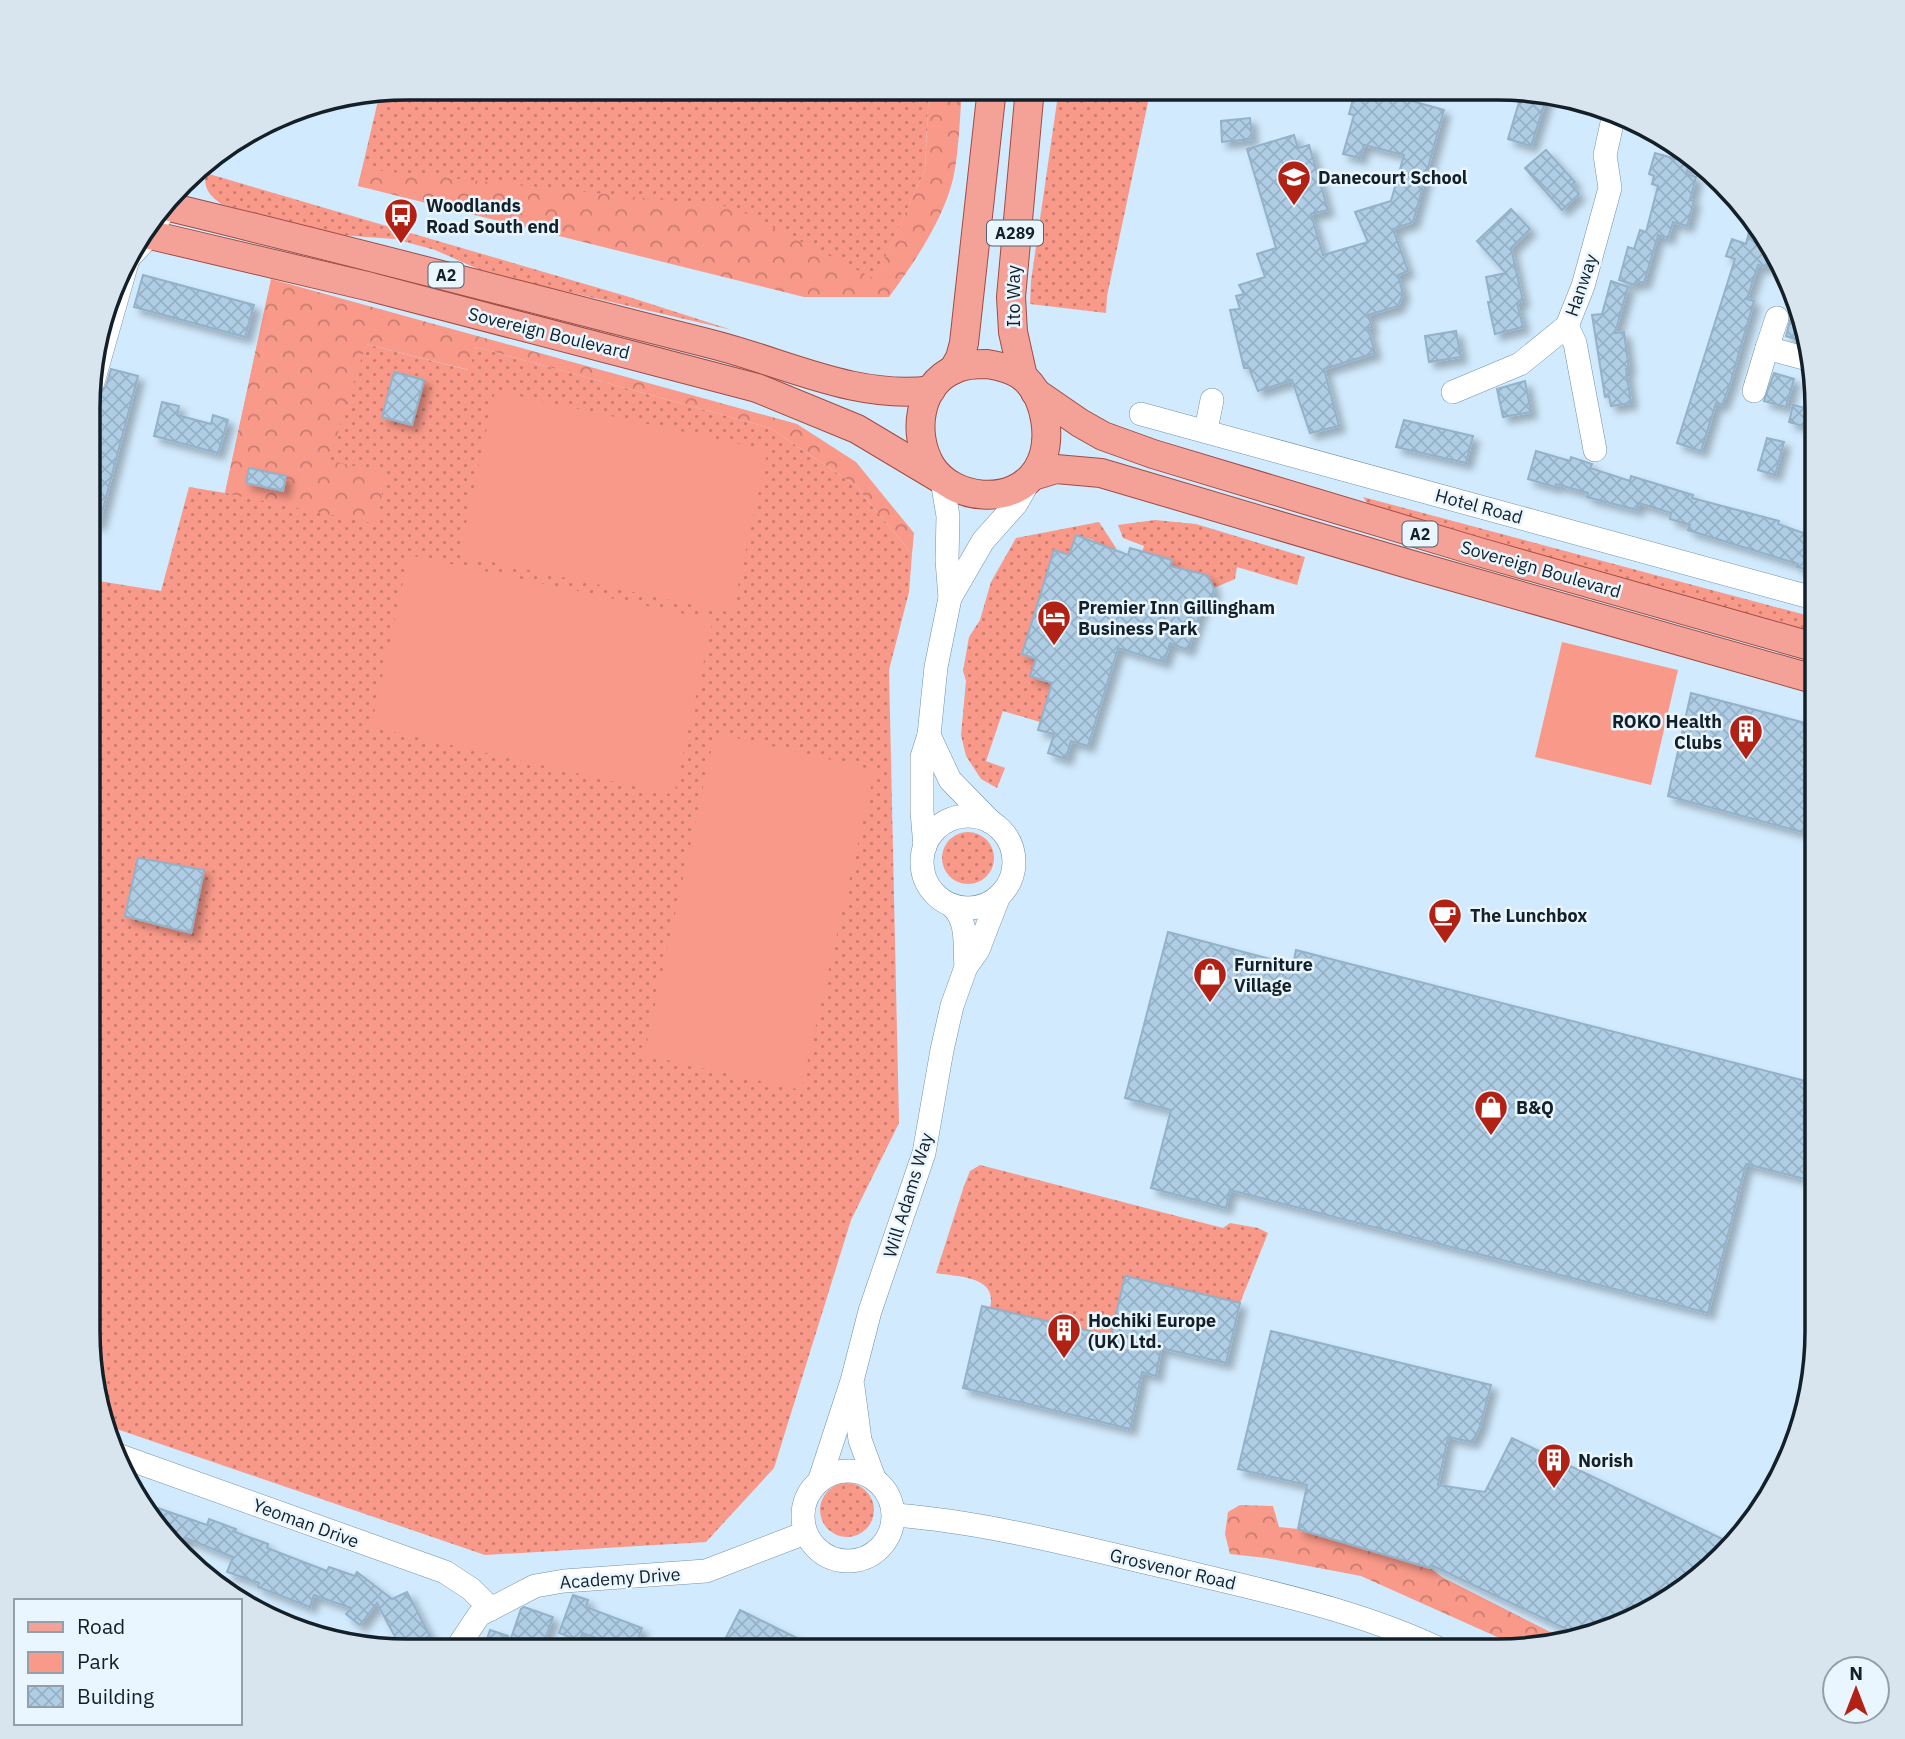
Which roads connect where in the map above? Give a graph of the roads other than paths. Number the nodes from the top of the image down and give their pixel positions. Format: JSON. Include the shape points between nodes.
{"nodes":[{"id":1,"x":991,"y":100,"type":"edge"},
{"id":2,"x":1029,"y":100,"type":"edge"},
{"id":3,"x":1612,"y":122,"type":"edge"},
{"id":4,"x":174,"y":207,"type":"edge"},
{"id":5,"x":153,"y":236,"type":"edge"},
{"id":6,"x":1777,"y":318,"type":"dead end"},
{"id":7,"x":1567,"y":326,"type":"junction"},
{"id":8,"x":1767,"y":348,"type":"junction"},
{"id":9,"x":1801,"y":357,"type":"edge"},
{"id":10,"x":953,"y":370,"type":"junction"},
{"id":11,"x":1029,"y":384,"type":"junction"},
{"id":12,"x":931,"y":390,"type":"junction"},
{"id":13,"x":1754,"y":391,"type":"dead end"},
{"id":14,"x":1453,"y":392,"type":"dead end"},
{"id":15,"x":1212,"y":400,"type":"dead end"},
{"id":16,"x":1141,"y":414,"type":"dead end"},
{"id":17,"x":1206,"y":430,"type":"junction"},
{"id":18,"x":1595,"y":450,"type":"dead end"},
{"id":19,"x":1032,"y":476,"type":"junction"},
{"id":20,"x":941,"y":479,"type":"junction"},
{"id":21,"x":1805,"y":596,"type":"edge"},
{"id":22,"x":950,"y":598,"type":"junction"},
{"id":23,"x":1805,"y":645,"type":"edge"},
{"id":24,"x":1805,"y":677,"type":"edge"},
{"id":25,"x":929,"y":735,"type":"junction"},
{"id":26,"x":993,"y":824,"type":"junction"},
{"id":27,"x":925,"y":847,"type":"junction"},
{"id":28,"x":999,"y":896,"type":"junction"},
{"id":29,"x":951,"y":905,"type":"junction"},
{"id":30,"x":966,"y":967,"type":"junction"},
{"id":31,"x":852,"y":1381,"type":"junction"},
{"id":32,"x":128,"y":1459,"type":"edge"},
{"id":33,"x":874,"y":1478,"type":"junction"},
{"id":34,"x":820,"y":1479,"type":"junction"},
{"id":35,"x":894,"y":1515,"type":"junction"},
{"id":36,"x":805,"y":1533,"type":"junction"},
{"id":37,"x":491,"y":1609,"type":"junction"},
{"id":38,"x":463,"y":1639,"type":"edge"},
{"id":39,"x":1414,"y":1639,"type":"edge"}],
"edges":[{"from":1,"to":10,"type":"main road","number":"A289","via":[[967,324]]},
{"from":2,"to":11,"type":"main road","name":"Ito Way","number":"A289","via":[[1011,297],[1013,332]]},
{"from":3,"to":7,"type":"street","name":"Hanway","via":[[1605,155],[1610,188]]},
{"from":4,"to":12,"type":"main road","name":"Sovereign Boulevard","number":"A2","via":[[762,358],[844,384],[905,392]]},
{"from":5,"to":20,"type":"main road","name":"Sovereign Boulevard","number":"A2","via":[[371,287],[757,388],[857,429]]},
{"from":6,"to":8,"type":"street"},
{"from":7,"to":14,"type":"street","name":"Hanway","via":[[1520,363]]},
{"from":7,"to":18,"type":"street","via":[[1575,343]]},
{"from":8,"to":9,"type":"street"},
{"from":8,"to":13,"type":"street"},
{"from":10,"to":11,"type":"main road","via":[[987,364],[1006,368]]},
{"from":10,"to":12,"type":"main road"},
{"from":11,"to":19,"type":"main road","via":[[1042,409],[1046,436],[1042,459]]},
{"from":11,"to":23,"type":"main road","name":"Sovereign Boulevard","number":"A2","via":[[1103,436],[1153,454]]},
{"from":12,"to":20,"type":"main road","via":[[920,428],[926,456]]},
{"from":15,"to":17,"type":"street"},
{"from":16,"to":17,"type":"street","name":"Hotel Road"},
{"from":17,"to":21,"type":"street","name":"Hotel Road"},
{"from":19,"to":20,"type":"main road","via":[[1008,491],[984,495]]},
{"from":19,"to":22,"type":"street","via":[[1016,505],[983,541]]},
{"from":19,"to":24,"type":"main road","name":"Sovereign Boulevard","number":"A2","via":[[1056,469],[1101,473]]},
{"from":20,"to":22,"type":"street","via":[[948,516]]},
{"from":22,"to":25,"type":"street"},
{"from":25,"to":26,"type":"street","via":[[950,780]]},
{"from":25,"to":27,"type":"street","via":[[922,757]]},
{"from":26,"to":27,"type":"street","via":[[978,818],[953,819],[933,833]]},
{"from":26,"to":28,"type":"street","via":[[1010,842],[1014,860],[1012,878]]},
{"from":27,"to":29,"type":"street","via":[[927,882]]},
{"from":28,"to":29,"type":"street","via":[[977,908]]},
{"from":28,"to":30,"type":"street","name":"Will Adams Way","via":[[978,950]]},
{"from":29,"to":30,"type":"street","name":"Will Adams Way","via":[[964,927]]},
{"from":30,"to":31,"type":"street","name":"Will Adams Way","via":[[945,1035],[924,1153],[870,1311]]},
{"from":31,"to":33,"type":"street","name":"Will Adams Way","via":[[860,1440]]},
{"from":31,"to":34,"type":"street","name":"Will Adams Way"},
{"from":32,"to":37,"type":"street","name":"Yeoman Drive","via":[[445,1572]]},
{"from":33,"to":34,"type":"street","via":[[847,1470]]},
{"from":33,"to":35,"type":"street","via":[[891,1500]]},
{"from":34,"to":36,"type":"street","via":[[804,1504]]},
{"from":35,"to":36,"type":"street","via":[[886,1542],[876,1552],[849,1562],[822,1554]]},
{"from":35,"to":39,"type":"street","name":"Grosvenor Road","via":[[941,1518],[1264,1590],[1355,1615]]},
{"from":36,"to":37,"type":"street","name":"Academy Drive","via":[[706,1571],[535,1586]]},
{"from":37,"to":38,"type":"street","name":"Academy Drive","via":[[479,1615]]}]}
